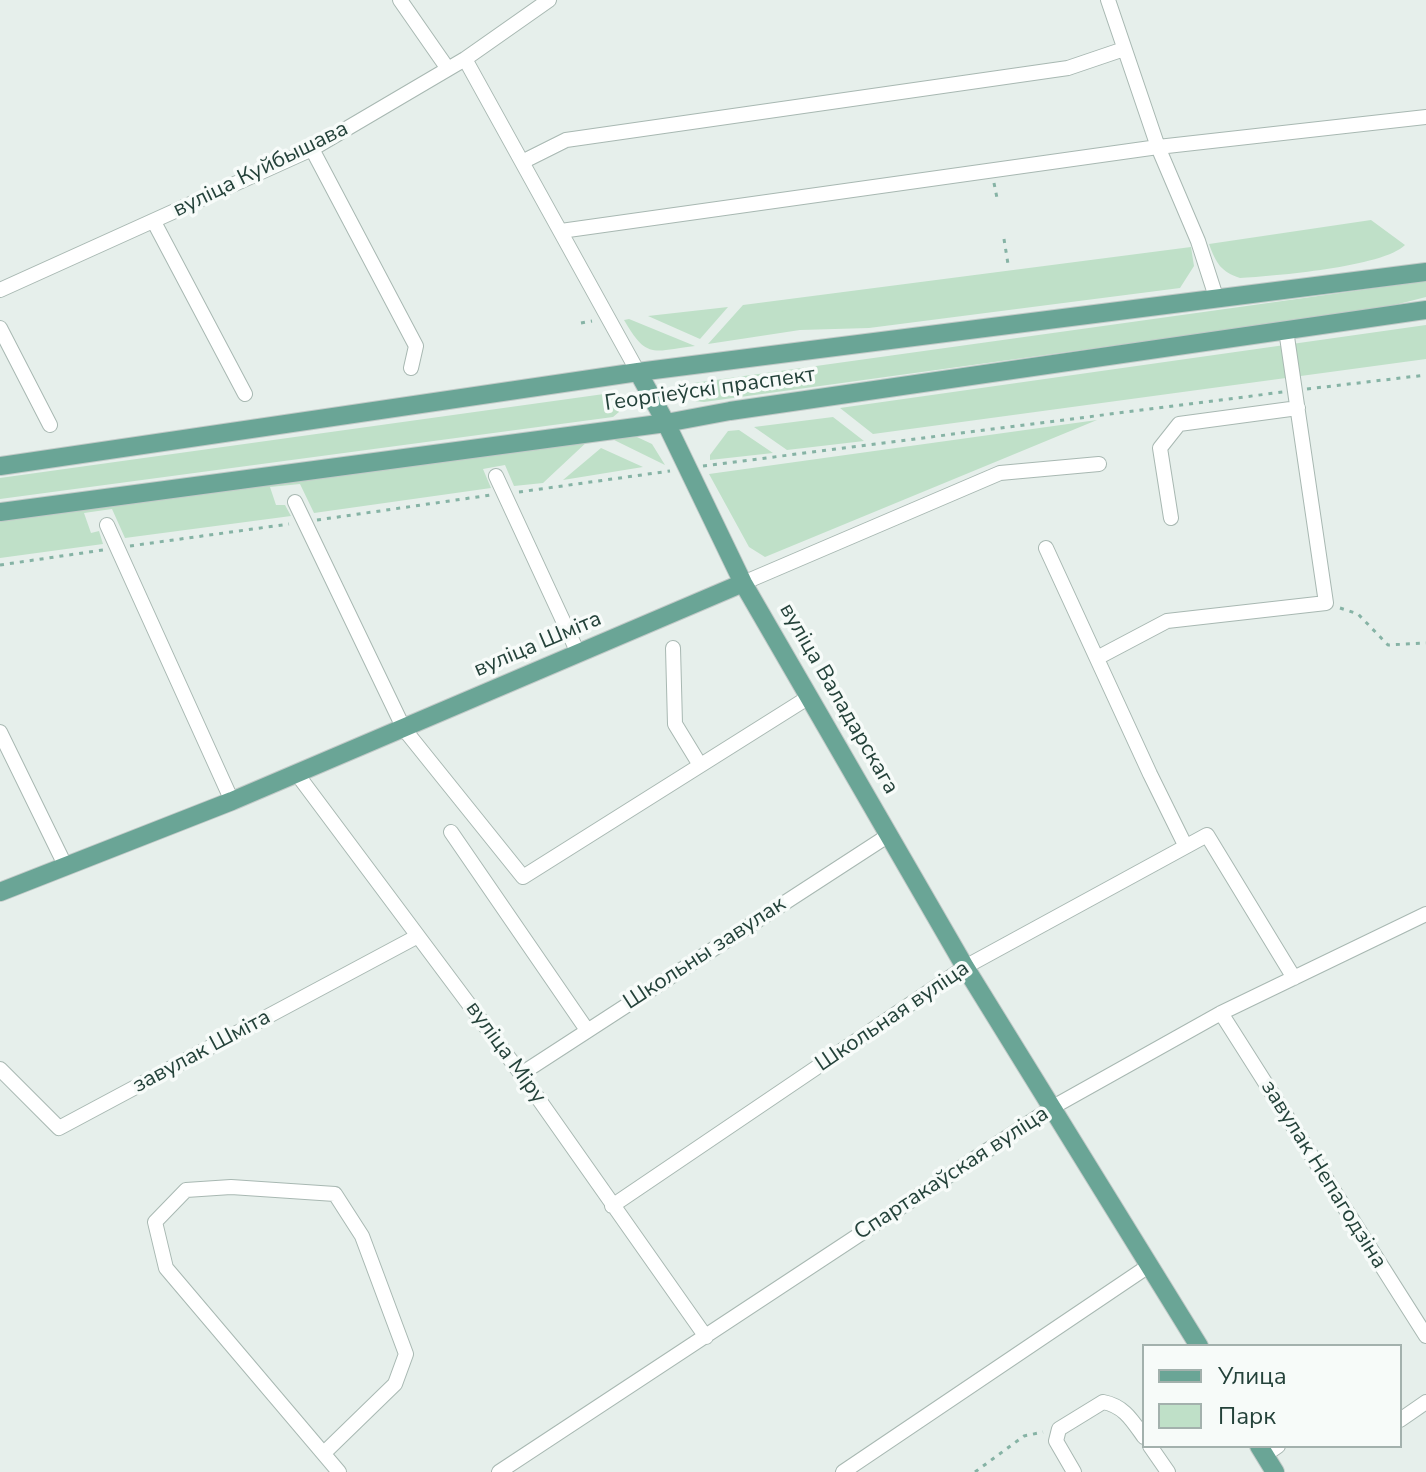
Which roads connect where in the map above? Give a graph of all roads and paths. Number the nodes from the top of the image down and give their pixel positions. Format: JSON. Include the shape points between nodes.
{"nodes":[{"id":1,"x":400,"y":0,"type":"edge"},
{"id":2,"x":549,"y":0,"type":"edge"},
{"id":3,"x":1108,"y":0,"type":"edge"},
{"id":4,"x":1124,"y":49,"type":"junction"},
{"id":5,"x":465,"y":59,"type":"junction"},
{"id":6,"x":448,"y":69,"type":"junction"},
{"id":7,"x":1426,"y":117,"type":"edge"},
{"id":8,"x":1158,"y":147,"type":"junction"},
{"id":9,"x":312,"y":149,"type":"junction"},
{"id":10,"x":522,"y":162,"type":"junction"},
{"id":11,"x":154,"y":222,"type":"junction"},
{"id":12,"x":561,"y":231,"type":"junction"},
{"id":13,"x":1004,"y":239,"type":"dead end"},
{"id":14,"x":1008,"y":264,"type":"dead end"},
{"id":15,"x":1426,"y":272,"type":"edge"},
{"id":16,"x":0,"y":290,"type":"edge"},
{"id":17,"x":1217,"y":300,"type":"junction"},
{"id":18,"x":1426,"y":310,"type":"edge"},
{"id":19,"x":0,"y":328,"type":"edge"},
{"id":20,"x":1286,"y":330,"type":"junction"},
{"id":21,"x":411,"y":368,"type":"dead end"},
{"id":22,"x":638,"y":372,"type":"junction"},
{"id":23,"x":1426,"y":375,"type":"edge"},
{"id":24,"x":1295,"y":391,"type":"junction"},
{"id":25,"x":245,"y":394,"type":"dead end"},
{"id":26,"x":1298,"y":408,"type":"junction"},
{"id":27,"x":666,"y":423,"type":"junction"},
{"id":28,"x":50,"y":425,"type":"dead end"},
{"id":29,"x":1099,"y":464,"type":"dead end"},
{"id":30,"x":0,"y":466,"type":"edge"},
{"id":31,"x":704,"y":466,"type":"dead end"},
{"id":32,"x":670,"y":471,"type":"dead end"},
{"id":33,"x":496,"y":476,"type":"dead end"},
{"id":34,"x":504,"y":494,"type":"junction"},
{"id":35,"x":295,"y":502,"type":"dead end"},
{"id":36,"x":0,"y":512,"type":"edge"},
{"id":37,"x":1171,"y":518,"type":"dead end"},
{"id":38,"x":304,"y":521,"type":"junction"},
{"id":39,"x":107,"y":525,"type":"dead end"},
{"id":40,"x":117,"y":548,"type":"junction"},
{"id":41,"x":1046,"y":548,"type":"dead end"},
{"id":42,"x":0,"y":565,"type":"edge"},
{"id":43,"x":743,"y":583,"type":"junction"},
{"id":44,"x":1326,"y":603,"type":"junction"},
{"id":45,"x":1426,"y":643,"type":"edge"},
{"id":46,"x":673,"y":648,"type":"dead end"},
{"id":47,"x":578,"y":653,"type":"junction"},
{"id":48,"x":1097,"y":658,"type":"junction"},
{"id":49,"x":809,"y":697,"type":"junction"},
{"id":50,"x":404,"y":729,"type":"junction"},
{"id":51,"x":0,"y":732,"type":"edge"},
{"id":52,"x":700,"y":765,"type":"junction"},
{"id":53,"x":297,"y":774,"type":"junction"},
{"id":54,"x":232,"y":801,"type":"junction"},
{"id":55,"x":451,"y":832,"type":"dead end"},
{"id":56,"x":889,"y":835,"type":"junction"},
{"id":57,"x":1185,"y":845,"type":"junction"},
{"id":58,"x":65,"y":865,"type":"junction"},
{"id":59,"x":0,"y":892,"type":"edge"},
{"id":60,"x":1426,"y":914,"type":"edge"},
{"id":61,"x":418,"y":936,"type":"junction"},
{"id":62,"x":965,"y":967,"type":"junction"},
{"id":63,"x":1294,"y":978,"type":"junction"},
{"id":64,"x":1221,"y":1013,"type":"junction"},
{"id":65,"x":587,"y":1030,"type":"junction"},
{"id":66,"x":0,"y":1069,"type":"edge"},
{"id":67,"x":521,"y":1074,"type":"junction"},
{"id":68,"x":1053,"y":1107,"type":"junction"},
{"id":69,"x":612,"y":1206,"type":"junction"},
{"id":70,"x":1150,"y":1265,"type":"junction"},
{"id":71,"x":1426,"y":1336,"type":"edge"},
{"id":72,"x":706,"y":1337,"type":"junction"},
{"id":73,"x":1198,"y":1344,"type":"edge"},
{"id":74,"x":1426,"y":1402,"type":"edge"},
{"id":75,"x":1402,"y":1419,"type":"edge"},
{"id":76,"x":1059,"y":1429,"type":"junction"},
{"id":77,"x":1142,"y":1434,"type":"edge"},
{"id":78,"x":1151,"y":1448,"type":"edge"},
{"id":79,"x":1267,"y":1449,"type":"edge"},
{"id":80,"x":324,"y":1453,"type":"junction"},
{"id":81,"x":339,"y":1472,"type":"edge"},
{"id":82,"x":499,"y":1472,"type":"edge"},
{"id":83,"x":843,"y":1472,"type":"edge"},
{"id":84,"x":975,"y":1472,"type":"edge"},
{"id":85,"x":1074,"y":1472,"type":"edge"},
{"id":86,"x":1168,"y":1472,"type":"edge"},
{"id":87,"x":1275,"y":1472,"type":"edge"}],
"edges":[{"from":1,"to":6,"type":"street"},
{"from":2,"to":5,"type":"street","name":"вуліца Куйбышава"},
{"from":3,"to":4,"type":"street"},
{"from":4,"to":8,"type":"street"},
{"from":4,"to":10,"type":"street","via":[[1068,68],[566,140]]},
{"from":5,"to":6,"type":"street","name":"вуліца Куйбышава"},
{"from":5,"to":10,"type":"street","name":"вуліца Валадарскага"},
{"from":6,"to":9,"type":"street","name":"вуліца Куйбышава"},
{"from":7,"to":8,"type":"street"},
{"from":8,"to":12,"type":"street"},
{"from":8,"to":17,"type":"street"},
{"from":9,"to":11,"type":"street","name":"вуліца Куйбышава"},
{"from":9,"to":21,"type":"street","via":[[416,346]]},
{"from":10,"to":12,"type":"street","name":"вуліца Валадарскага"},
{"from":11,"to":16,"type":"street","name":"вуліца Куйбышава"},
{"from":11,"to":25,"type":"street"},
{"from":12,"to":22,"type":"street","name":"вуліца Валадарскага"},
{"from":13,"to":14,"type":"path"},
{"from":15,"to":17,"type":"main road","name":"Георгіеўскі праспект"},
{"from":17,"to":22,"type":"main road","name":"Георгіеўскі праспект"},
{"from":18,"to":20,"type":"main road","name":"Георгіеўскі праспект"},
{"from":19,"to":28,"type":"street"},
{"from":20,"to":24,"type":"street"},
{"from":20,"to":27,"type":"main road","name":"Георгіеўскі праспект"},
{"from":22,"to":27,"type":"main road","name":"вуліца Валадарскага"},
{"from":22,"to":30,"type":"main road","name":"Георгіеўскі праспект"},
{"from":23,"to":24,"type":"path"},
{"from":24,"to":26,"type":"street"},
{"from":24,"to":31,"type":"path"},
{"from":26,"to":37,"type":"street","via":[[1179,424],[1160,448]]},
{"from":26,"to":44,"type":"street"},
{"from":27,"to":36,"type":"main road","name":"Георгіеўскі праспект"},
{"from":27,"to":43,"type":"main road","name":"вуліца Валадарскага"},
{"from":29,"to":43,"type":"street","name":"вуліца Шміта","via":[[1000,473]]},
{"from":32,"to":34,"type":"path"},
{"from":33,"to":34,"type":"street"},
{"from":34,"to":38,"type":"path"},
{"from":34,"to":47,"type":"street"},
{"from":35,"to":38,"type":"street"},
{"from":38,"to":40,"type":"path"},
{"from":38,"to":50,"type":"street"},
{"from":39,"to":40,"type":"street"},
{"from":40,"to":42,"type":"path"},
{"from":40,"to":54,"type":"street"},
{"from":41,"to":48,"type":"street"},
{"from":43,"to":47,"type":"main road","name":"вуліца Шміта"},
{"from":43,"to":49,"type":"main road","name":"вуліца Валадарскага"},
{"from":44,"to":45,"type":"path","via":[[1358,614],[1388,645]]},
{"from":44,"to":48,"type":"street","via":[[1167,621]]},
{"from":46,"to":52,"type":"street","via":[[675,724]]},
{"from":47,"to":50,"type":"main road","name":"вуліца Шміта"},
{"from":48,"to":57,"type":"street"},
{"from":49,"to":52,"type":"street"},
{"from":49,"to":56,"type":"main road","name":"вуліца Валадарскага"},
{"from":50,"to":52,"type":"street","via":[[523,877]]},
{"from":50,"to":53,"type":"main road","name":"вуліца Шміта"},
{"from":51,"to":58,"type":"street"},
{"from":53,"to":54,"type":"main road","name":"вуліца Шміта"},
{"from":53,"to":61,"type":"street","name":"вуліца Міру"},
{"from":54,"to":58,"type":"main road","name":"вуліца Шміта"},
{"from":55,"to":65,"type":"street"},
{"from":56,"to":62,"type":"main road","name":"вуліца Валадарскага"},
{"from":56,"to":65,"type":"street","name":"Школьны завулак"},
{"from":57,"to":62,"type":"street","name":"Школьная вуліца"},
{"from":57,"to":63,"type":"street","via":[[1207,835]]},
{"from":58,"to":59,"type":"main road","name":"вуліца Шміта"},
{"from":60,"to":63,"type":"street","name":"Спартакаўская вуліца"},
{"from":61,"to":66,"type":"street","name":"завулак Шміта","via":[[59,1128]]},
{"from":61,"to":67,"type":"street","name":"вуліца Міру"},
{"from":62,"to":68,"type":"main road","name":"вуліца Валадарскага"},
{"from":62,"to":69,"type":"street","name":"Школьная вуліца"},
{"from":63,"to":64,"type":"street","name":"Спартакаўская вуліца"},
{"from":64,"to":68,"type":"street","name":"Спартакаўская вуліца"},
{"from":64,"to":71,"type":"street","name":"завулак Непагодзіна"},
{"from":65,"to":67,"type":"street","name":"Школьны завулак"},
{"from":67,"to":69,"type":"street","name":"вуліца Міру"},
{"from":68,"to":70,"type":"main road","name":"вуліца Валадарскага"},
{"from":68,"to":72,"type":"street","name":"Спартакаўская вуліца"},
{"from":69,"to":72,"type":"street","name":"вуліца Міру"},
{"from":70,"to":73,"type":"main road","name":"вуліца Валадарскага"},
{"from":70,"to":83,"type":"street"},
{"from":72,"to":82,"type":"street","name":"Спартакаўская вуліца"},
{"from":74,"to":75,"type":"street"},
{"from":76,"to":77,"type":"street","via":[[1103,1402],[1128,1413]]},
{"from":76,"to":84,"type":"path","via":[[1024,1436]]},
{"from":76,"to":85,"type":"street","via":[[1056,1441]]},
{"from":78,"to":86,"type":"street"},
{"from":79,"to":87,"type":"main road"},
{"from":80,"to":80,"type":"street","via":[[395,1384],[406,1354],[362,1236],[335,1194],[231,1187],[186,1190],[155,1222],[166,1268]]},
{"from":80,"to":81,"type":"street"}]}
